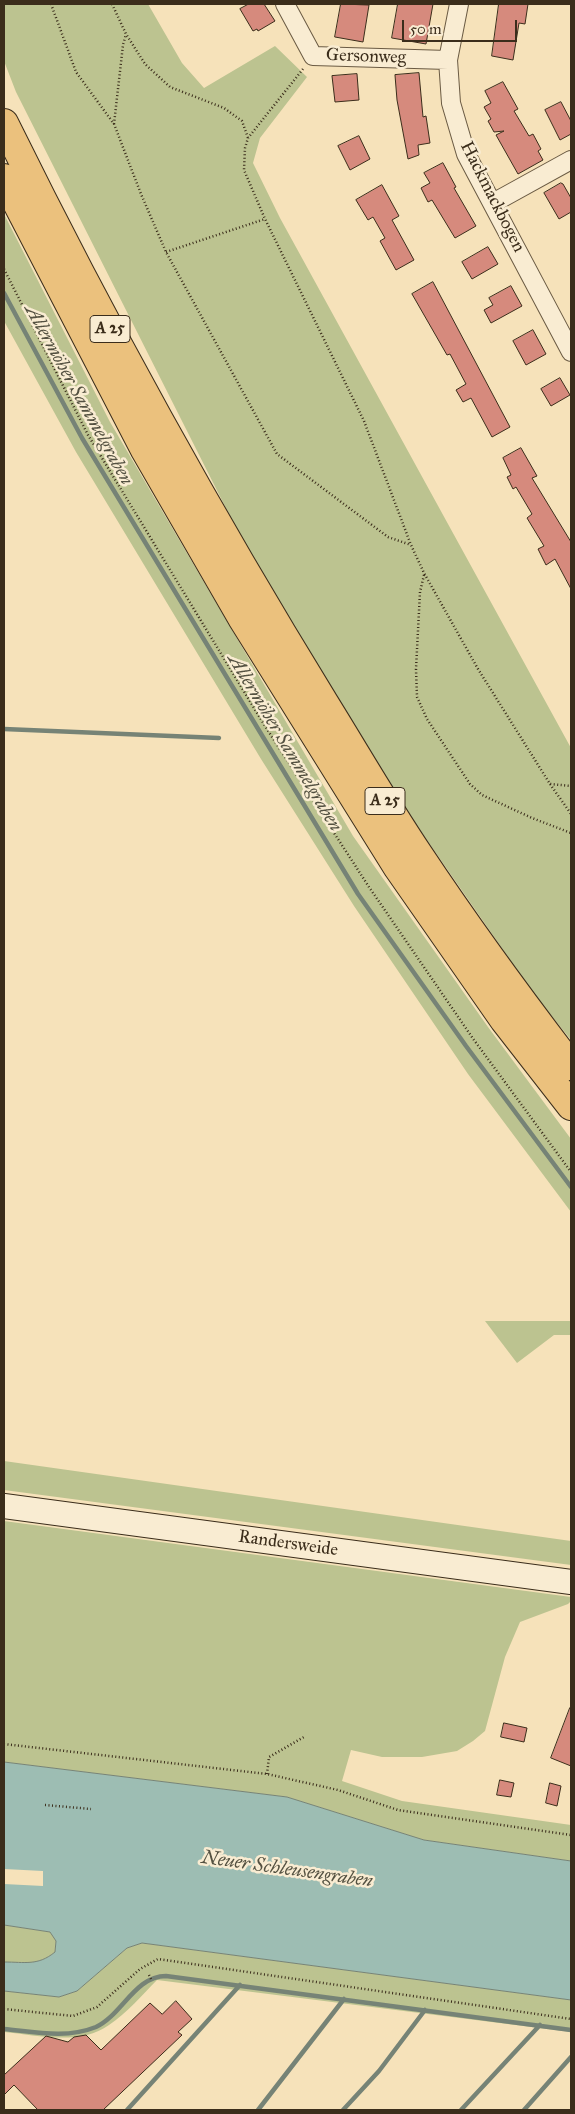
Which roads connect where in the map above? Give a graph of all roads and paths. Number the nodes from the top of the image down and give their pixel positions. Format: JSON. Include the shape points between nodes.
{"nodes":[{"id":1,"x":51,"y":4,"type":"edge"},
{"id":2,"x":112,"y":4,"type":"edge"},
{"id":3,"x":285,"y":4,"type":"edge"},
{"id":4,"x":459,"y":4,"type":"edge"},
{"id":5,"x":126,"y":34,"type":"junction"},
{"id":6,"x":313,"y":56,"type":"junction"},
{"id":7,"x":448,"y":60,"type":"junction"},
{"id":8,"x":5,"y":123,"type":"edge"},
{"id":9,"x":114,"y":124,"type":"junction"},
{"id":10,"x":248,"y":138,"type":"junction"},
{"id":11,"x":571,"y":160,"type":"edge"},
{"id":12,"x":4,"y":178,"type":"edge"},
{"id":13,"x":493,"y":203,"type":"junction"},
{"id":14,"x":265,"y":219,"type":"junction"},
{"id":15,"x":166,"y":252,"type":"junction"},
{"id":16,"x":4,"y":269,"type":"edge"},
{"id":17,"x":571,"y":352,"type":"edge"},
{"id":18,"x":411,"y":545,"type":"junction"},
{"id":19,"x":424,"y":573,"type":"junction"},
{"id":20,"x":550,"y":784,"type":"junction"},
{"id":21,"x":571,"y":786,"type":"edge"},
{"id":22,"x":571,"y":814,"type":"edge"},
{"id":23,"x":571,"y":833,"type":"edge"},
{"id":24,"x":571,"y":1066,"type":"edge"},
{"id":25,"x":571,"y":1106,"type":"edge"},
{"id":26,"x":571,"y":1172,"type":"edge"},
{"id":27,"x":4,"y":1506,"type":"edge"},
{"id":28,"x":571,"y":1582,"type":"edge"},
{"id":29,"x":304,"y":1737,"type":"dead end"},
{"id":30,"x":4,"y":1744,"type":"edge"},
{"id":31,"x":267,"y":1774,"type":"junction"},
{"id":32,"x":45,"y":1806,"type":"dead end"},
{"id":33,"x":90,"y":1809,"type":"dead end"},
{"id":34,"x":571,"y":1835,"type":"edge"},
{"id":35,"x":150,"y":1975,"type":"dead end"},
{"id":36,"x":152,"y":1981,"type":"dead end"},
{"id":37,"x":4,"y":2009,"type":"edge"},
{"id":38,"x":571,"y":2019,"type":"edge"}],
"edges":[{"from":1,"to":9,"type":"path","via":[[76,72]]},
{"from":2,"to":5,"type":"path"},
{"from":3,"to":6,"type":"street","name":"Gersonweg"},
{"from":4,"to":7,"type":"street","name":"Hackmackbogen"},
{"from":5,"to":9,"type":"path"},
{"from":5,"to":10,"type":"path","via":[[145,64],[170,87],[224,108],[242,121]]},
{"from":6,"to":7,"type":"street","name":"Gersonweg"},
{"from":6,"to":10,"type":"path"},
{"from":7,"to":13,"type":"street","name":"Hackmackbogen","via":[[451,103],[466,154]]},
{"from":8,"to":24,"type":"highway","number":"A 25","via":[[120,349],[264,605],[418,854]]},
{"from":9,"to":15,"type":"path"},
{"from":10,"to":14,"type":"path","via":[[244,170]]},
{"from":11,"to":13,"type":"street"},
{"from":12,"to":25,"type":"highway","number":"A 25","via":[[141,442],[242,618],[398,868],[504,1020]]},
{"from":13,"to":17,"type":"street","name":"Hackmackbogen"},
{"from":14,"to":15,"type":"path"},
{"from":14,"to":18,"type":"path","via":[[364,421]]},
{"from":15,"to":18,"type":"path","via":[[277,454],[388,537]]},
{"from":16,"to":26,"type":"path","via":[[88,435],[265,726],[369,887],[474,1040]]},
{"from":18,"to":19,"type":"path"},
{"from":19,"to":20,"type":"path","via":[[478,670]]},
{"from":19,"to":23,"type":"path","via":[[416,669],[417,698],[427,720],[470,784],[482,795]]},
{"from":20,"to":21,"type":"path"},
{"from":20,"to":22,"type":"path"},
{"from":27,"to":28,"type":"street","name":"Randersweide"},
{"from":29,"to":31,"type":"path","via":[[269,1757]]},
{"from":30,"to":31,"type":"path"},
{"from":31,"to":34,"type":"path","via":[[338,1790],[398,1810]]},
{"from":32,"to":33,"type":"path"},
{"from":35,"to":36,"type":"path"},
{"from":37,"to":38,"type":"path","via":[[73,2016],[97,2007],[140,1969],[158,1959]]}]}
